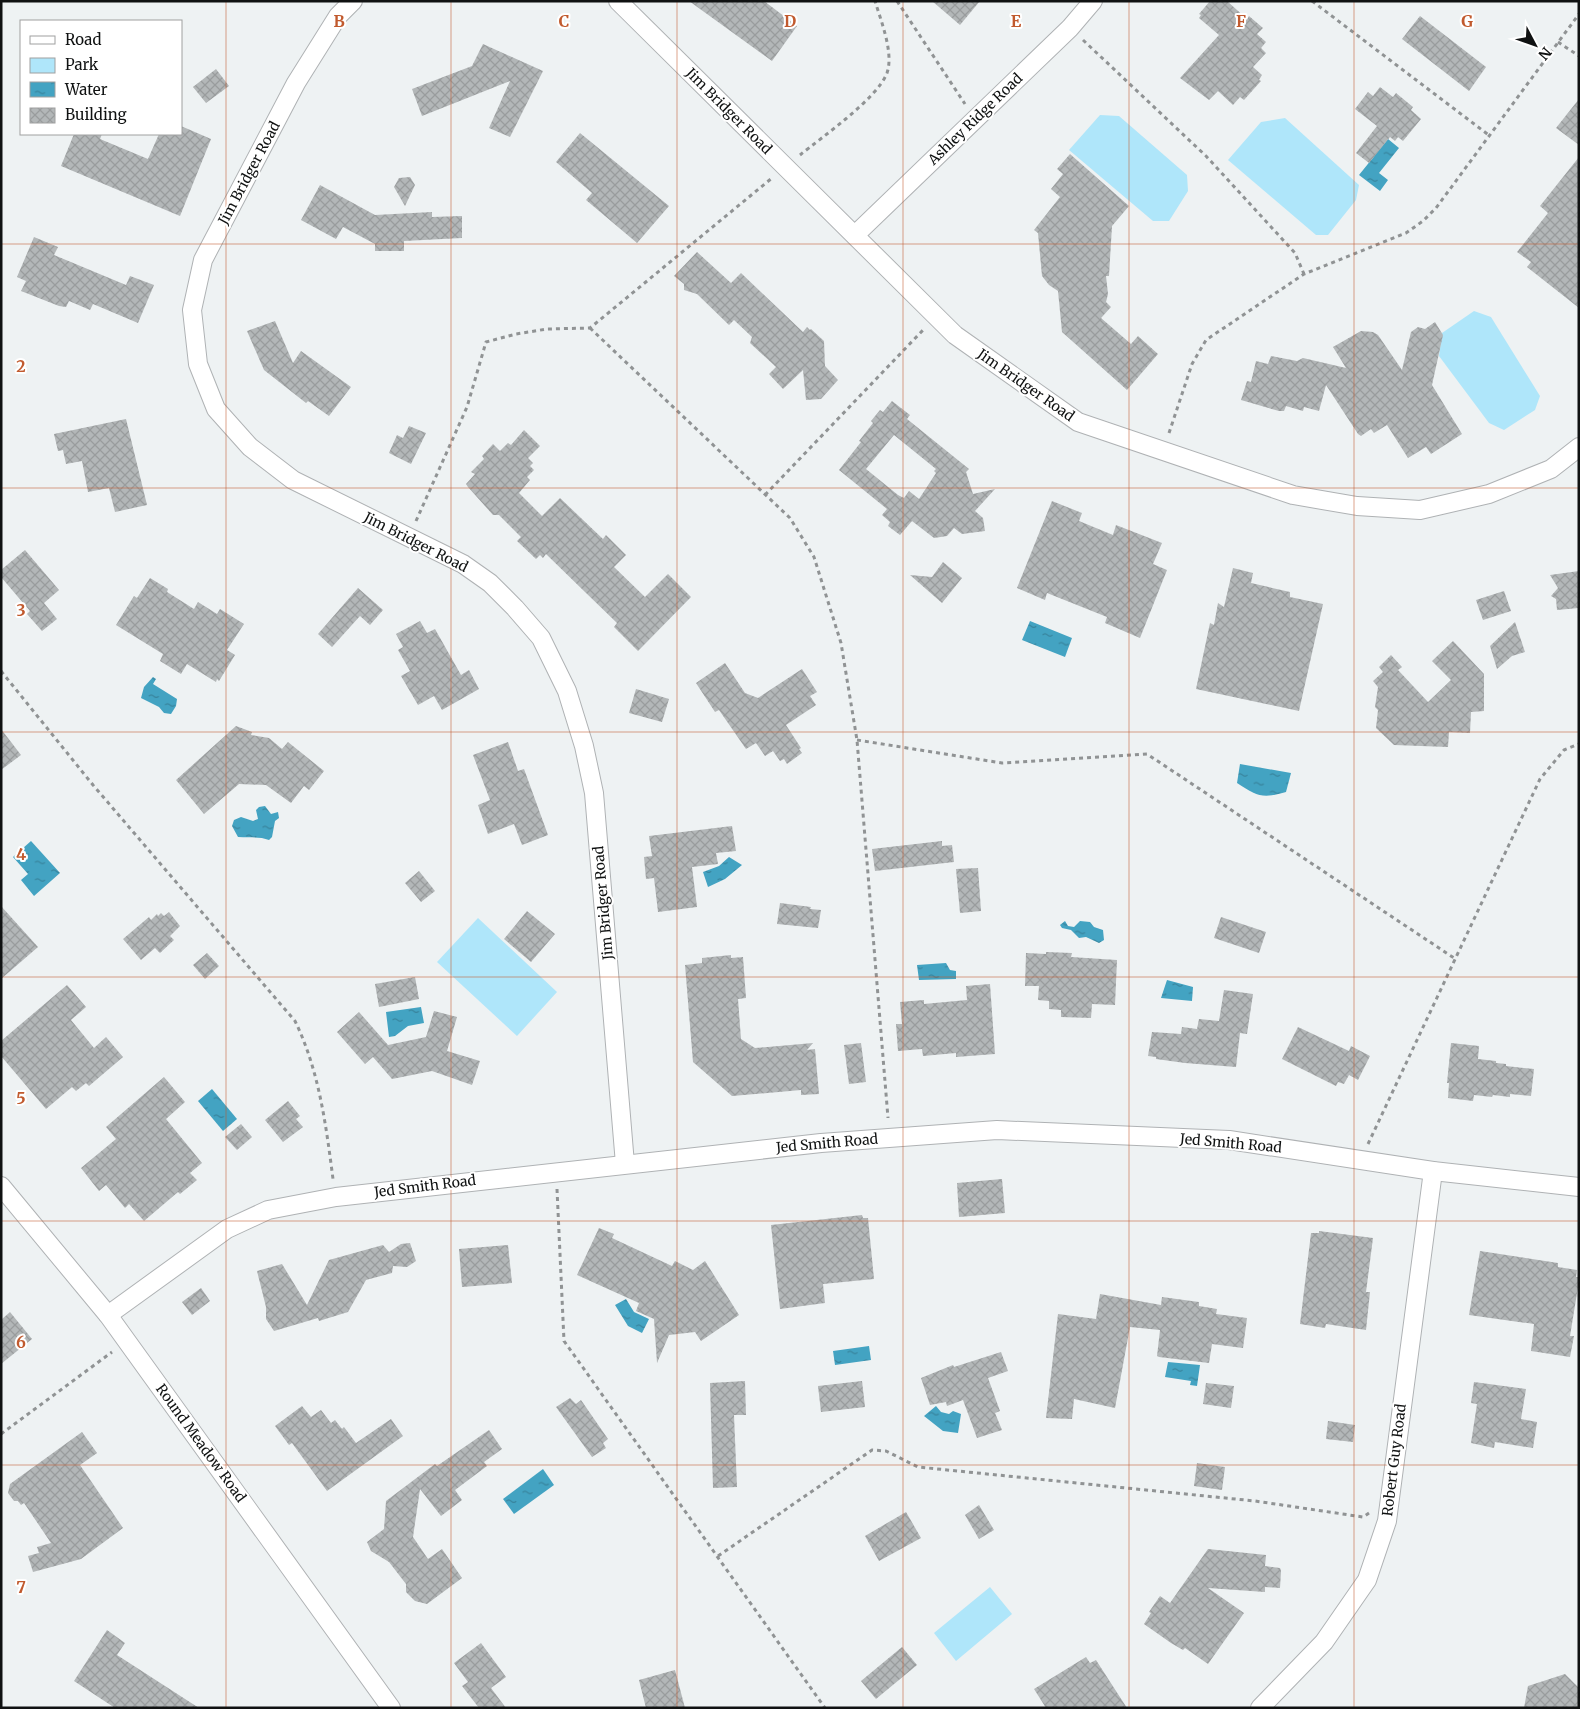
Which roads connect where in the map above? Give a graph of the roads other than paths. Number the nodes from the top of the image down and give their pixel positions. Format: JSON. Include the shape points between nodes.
{"nodes":[{"id":1,"x":353,"y":1,"type":"edge"},
{"id":2,"x":618,"y":1,"type":"edge"},
{"id":3,"x":1092,"y":1,"type":"edge"},
{"id":4,"x":855,"y":235,"type":"junction"},
{"id":5,"x":1579,"y":447,"type":"edge"},
{"id":6,"x":625,"y":1164,"type":"junction"},
{"id":7,"x":1433,"y":1171,"type":"junction"},
{"id":8,"x":1,"y":1186,"type":"edge"},
{"id":9,"x":1579,"y":1188,"type":"edge"},
{"id":10,"x":108,"y":1315,"type":"junction"},
{"id":11,"x":391,"y":1708,"type":"edge"},
{"id":12,"x":1260,"y":1708,"type":"edge"}],
"edges":[{"from":1,"to":6,"type":"street","name":"Jim Bridger Road","via":[[338,16],[296,84],[203,260],[192,310],[198,364],[216,409],[250,447],[293,480],[463,564],[490,583],[541,638],[567,691],[594,793]]},
{"from":2,"to":4,"type":"street","name":"Jim Bridger Road"},
{"from":3,"to":4,"type":"street","name":"Ashley Ridge Road","via":[[1070,28]]},
{"from":4,"to":5,"type":"street","name":"Jim Bridger Road","via":[[955,335],[1078,422],[1293,495],[1357,506],[1420,510],[1489,494],[1551,469]]},
{"from":6,"to":7,"type":"street","name":"Jed Smith Road","via":[[821,1143],[997,1130],[1229,1140]]},
{"from":6,"to":10,"type":"street","name":"Jed Smith Road","via":[[336,1197],[268,1210],[227,1229]]},
{"from":7,"to":9,"type":"street","name":"Jed Smith Road"},
{"from":7,"to":12,"type":"street","name":"Robert Guy Road","via":[[1387,1522],[1367,1580],[1324,1642]]},
{"from":8,"to":10,"type":"street","name":"Round Meadow Road"},
{"from":10,"to":11,"type":"street","name":"Round Meadow Road"}]}
